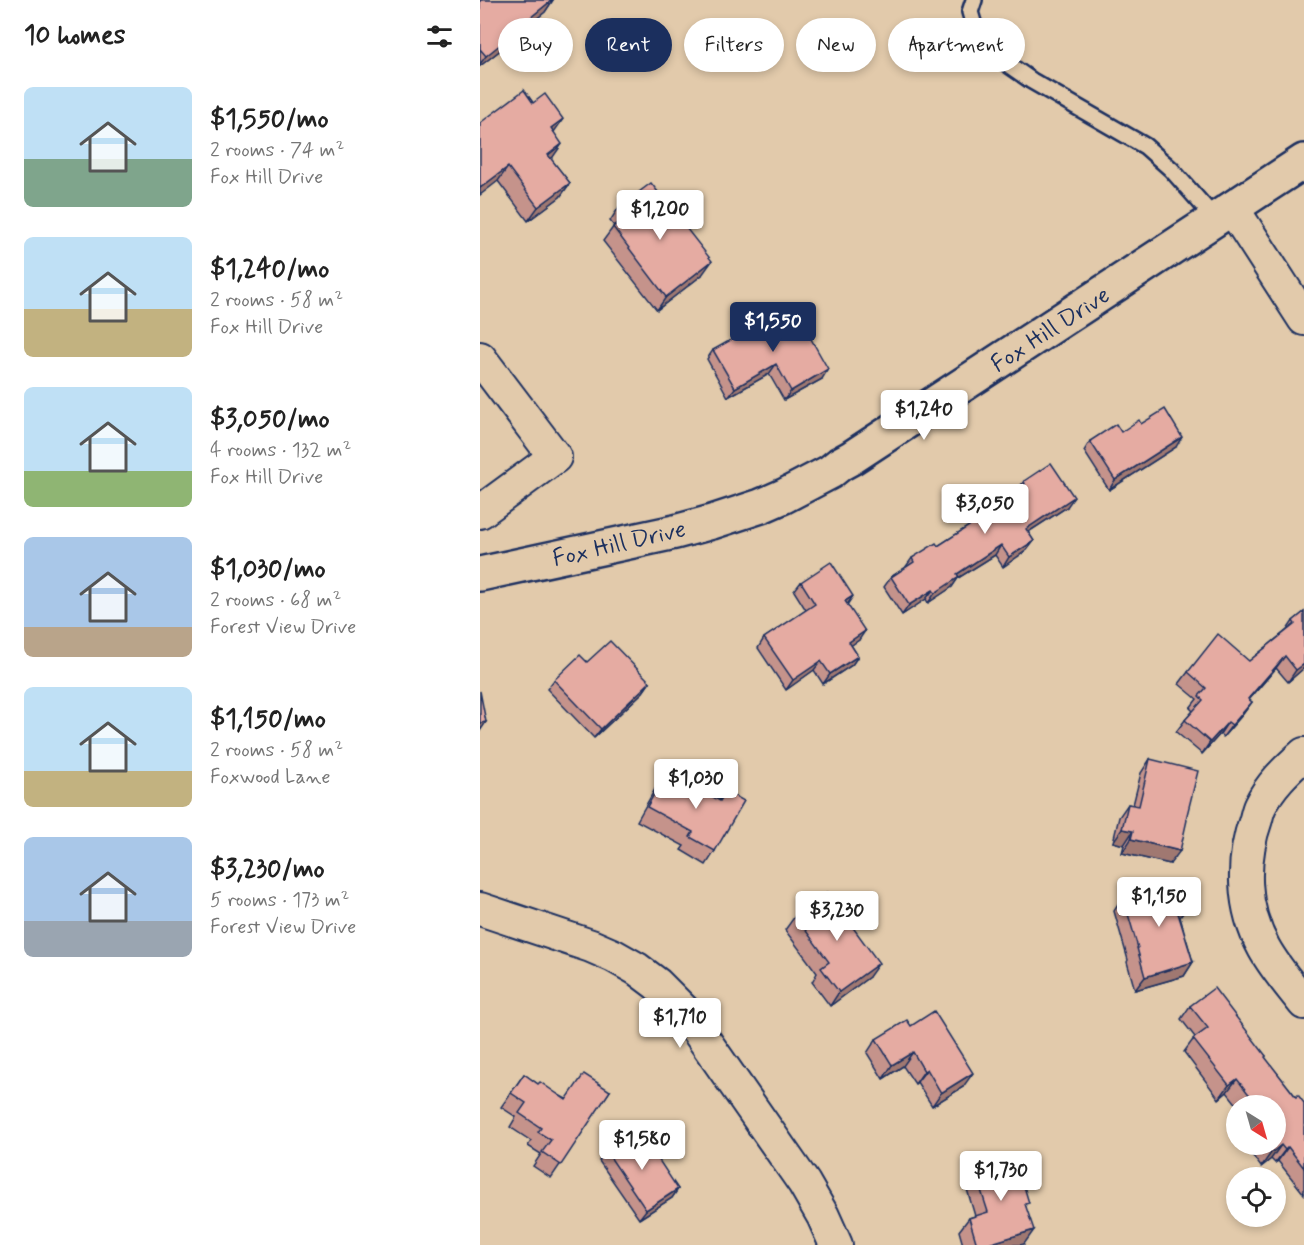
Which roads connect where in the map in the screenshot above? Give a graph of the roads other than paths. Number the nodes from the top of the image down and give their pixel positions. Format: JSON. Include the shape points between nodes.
{"nodes":[{"id":1,"x":974,"y":0,"type":"edge"},
{"id":2,"x":1304,"y":161,"type":"edge"},
{"id":3,"x":1224,"y":214,"type":"junction"},
{"id":4,"x":1304,"y":319,"type":"edge"},
{"id":5,"x":480,"y":358,"type":"edge"},
{"id":6,"x":480,"y":512,"type":"edge"},
{"id":7,"x":480,"y":574,"type":"edge"},
{"id":8,"x":1304,"y":754,"type":"edge"},
{"id":9,"x":480,"y":909,"type":"edge"},
{"id":10,"x":1304,"y":1004,"type":"edge"},
{"id":11,"x":836,"y":1245,"type":"edge"}],
"edges":[{"from":1,"to":3,"type":"lane","via":[[970,12],[978,39],[999,58],[1145,146]]},
{"from":2,"to":3,"type":"street","name":"Fox Hill Drive"},
{"from":3,"to":4,"type":"street"},
{"from":3,"to":7,"type":"street","name":"Fox Hill Drive","via":[[830,472],[784,496],[700,526]]},
{"from":5,"to":6,"type":"street","via":[[555,457]]},
{"from":8,"to":10,"type":"street","via":[[1280,776],[1260,806],[1246,853],[1248,902],[1258,936]]},
{"from":9,"to":11,"type":"street","via":[[614,956],[666,992],[684,1011],[804,1183]]}]}
